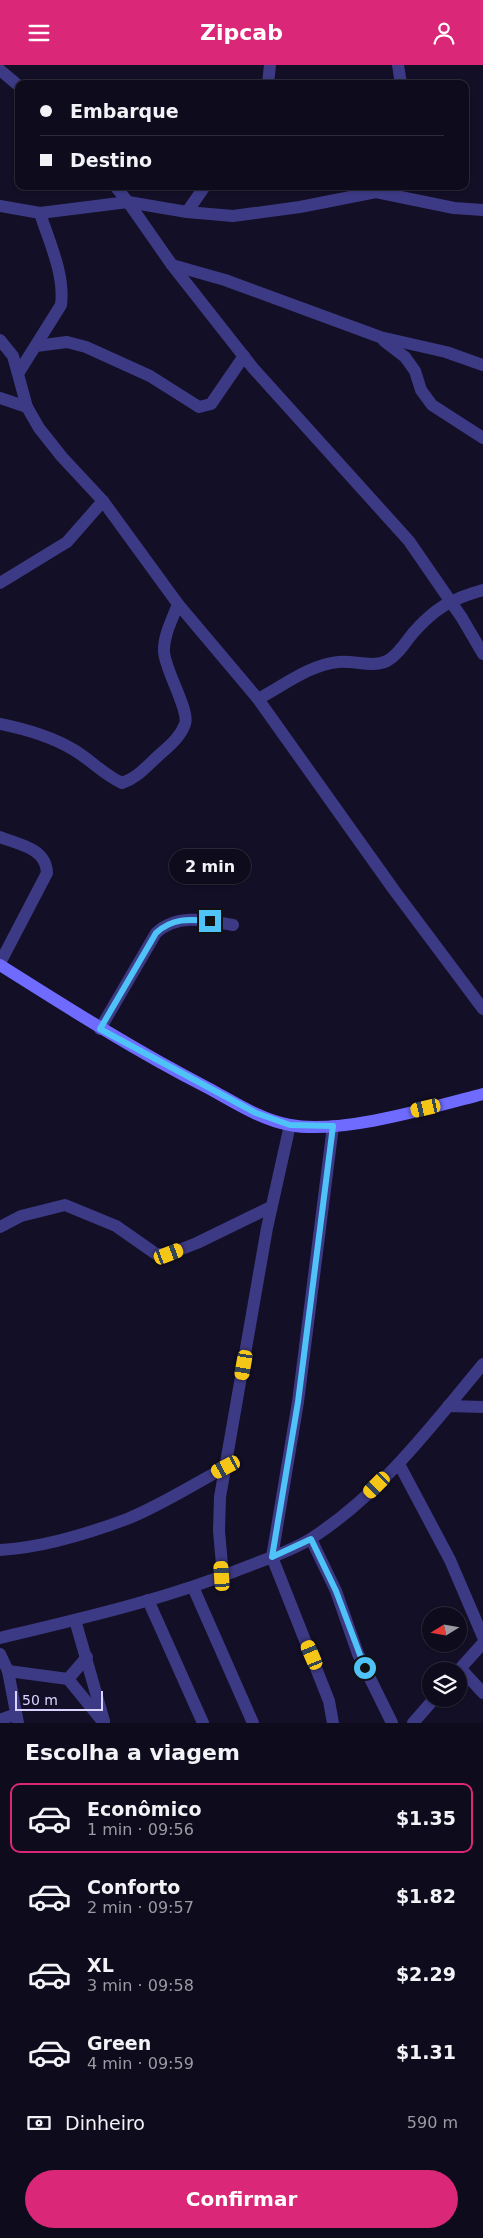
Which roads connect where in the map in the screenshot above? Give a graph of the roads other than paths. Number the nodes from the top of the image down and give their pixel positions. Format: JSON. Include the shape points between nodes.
{"nodes":[{"id":1,"x":270,"y":65,"type":"edge"},
{"id":2,"x":398,"y":65,"type":"edge"},
{"id":3,"x":0,"y":70,"type":"edge"},
{"id":4,"x":268,"y":80,"type":"edge"},
{"id":5,"x":400,"y":80,"type":"edge"},
{"id":6,"x":15,"y":83,"type":"edge"},
{"id":7,"x":118,"y":190,"type":"edge"},
{"id":8,"x":202,"y":190,"type":"edge"},
{"id":9,"x":374,"y":190,"type":"edge"},
{"id":10,"x":382,"y":190,"type":"edge"},
{"id":11,"x":128,"y":202,"type":"junction"},
{"id":12,"x":0,"y":206,"type":"edge"},
{"id":13,"x":483,"y":210,"type":"edge"},
{"id":14,"x":187,"y":212,"type":"junction"},
{"id":15,"x":40,"y":213,"type":"junction"},
{"id":16,"x":172,"y":265,"type":"junction"},
{"id":17,"x":380,"y":337,"type":"junction"},
{"id":18,"x":0,"y":340,"type":"edge"},
{"id":19,"x":36,"y":346,"type":"junction"},
{"id":20,"x":244,"y":356,"type":"junction"},
{"id":21,"x":483,"y":365,"type":"edge"},
{"id":22,"x":19,"y":372,"type":"junction"},
{"id":23,"x":0,"y":398,"type":"edge"},
{"id":24,"x":27,"y":407,"type":"junction"},
{"id":25,"x":483,"y":438,"type":"edge"},
{"id":26,"x":103,"y":501,"type":"junction"},
{"id":27,"x":0,"y":583,"type":"edge"},
{"id":28,"x":483,"y":590,"type":"edge"},
{"id":29,"x":450,"y":601,"type":"junction"},
{"id":30,"x":178,"y":604,"type":"junction"},
{"id":31,"x":483,"y":653,"type":"edge"},
{"id":32,"x":258,"y":699,"type":"junction"},
{"id":33,"x":0,"y":724,"type":"edge"},
{"id":34,"x":0,"y":837,"type":"edge"},
{"id":35,"x":233,"y":925,"type":"dead end"},
{"id":36,"x":0,"y":964,"type":"edge"},
{"id":37,"x":483,"y":1009,"type":"edge"},
{"id":38,"x":100,"y":1029,"type":"junction"},
{"id":39,"x":483,"y":1094,"type":"edge"},
{"id":40,"x":290,"y":1125,"type":"junction"},
{"id":41,"x":333,"y":1126,"type":"junction"},
{"id":42,"x":271,"y":1207,"type":"junction"},
{"id":43,"x":0,"y":1227,"type":"edge"},
{"id":44,"x":483,"y":1364,"type":"edge"},
{"id":45,"x":448,"y":1406,"type":"junction"},
{"id":46,"x":483,"y":1407,"type":"edge"},
{"id":47,"x":398,"y":1464,"type":"junction"},
{"id":48,"x":226,"y":1467,"type":"junction"},
{"id":49,"x":311,"y":1539,"type":"junction"},
{"id":50,"x":0,"y":1550,"type":"edge"},
{"id":51,"x":272,"y":1557,"type":"junction"},
{"id":52,"x":222,"y":1576,"type":"junction"},
{"id":53,"x":193,"y":1587,"type":"junction"},
{"id":54,"x":148,"y":1600,"type":"junction"},
{"id":55,"x":75,"y":1620,"type":"junction"},
{"id":56,"x":483,"y":1637,"type":"edge"},
{"id":57,"x":0,"y":1638,"type":"edge"},
{"id":58,"x":483,"y":1643,"type":"edge"},
{"id":59,"x":0,"y":1655,"type":"edge"},
{"id":60,"x":87,"y":1657,"type":"junction"},
{"id":61,"x":467,"y":1662,"type":"edge"},
{"id":62,"x":8,"y":1671,"type":"junction"},
{"id":63,"x":467,"y":1677,"type":"edge"},
{"id":64,"x":68,"y":1679,"type":"junction"},
{"id":65,"x":483,"y":1693,"type":"edge"},
{"id":66,"x":427,"y":1707,"type":"edge"},
{"id":67,"x":17,"y":1719,"type":"edge"},
{"id":68,"x":0,"y":1720,"type":"edge"},
{"id":69,"x":105,"y":1723,"type":"edge"},
{"id":70,"x":203,"y":1723,"type":"edge"},
{"id":71,"x":253,"y":1723,"type":"edge"},
{"id":72,"x":333,"y":1723,"type":"edge"},
{"id":73,"x":392,"y":1723,"type":"edge"},
{"id":74,"x":413,"y":1723,"type":"edge"}],
"edges":[{"from":1,"to":4,"type":"street"},
{"from":2,"to":5,"type":"street"},
{"from":3,"to":6,"type":"street"},
{"from":7,"to":11,"type":"street"},
{"from":8,"to":14,"type":"street"},
{"from":9,"to":14,"type":"street","via":[[300,207],[233,216]]},
{"from":10,"to":13,"type":"street","via":[[454,208]]},
{"from":11,"to":14,"type":"street"},
{"from":11,"to":15,"type":"street"},
{"from":11,"to":16,"type":"street"},
{"from":12,"to":15,"type":"street"},
{"from":15,"to":19,"type":"street","via":[[62,293],[61,305]]},
{"from":16,"to":17,"type":"street","via":[[225,280]]},
{"from":16,"to":20,"type":"street"},
{"from":17,"to":21,"type":"street","via":[[446,352]]},
{"from":17,"to":25,"type":"street","via":[[405,357],[432,405]]},
{"from":18,"to":22,"type":"street","via":[[13,356]]},
{"from":19,"to":20,"type":"street","via":[[67,342],[86,347],[150,376],[199,407],[211,404]]},
{"from":19,"to":22,"type":"street"},
{"from":20,"to":29,"type":"street","via":[[409,541]]},
{"from":22,"to":24,"type":"street"},
{"from":23,"to":24,"type":"street"},
{"from":24,"to":26,"type":"street","via":[[62,457]]},
{"from":26,"to":27,"type":"street","via":[[66,542]]},
{"from":26,"to":30,"type":"street"},
{"from":28,"to":29,"type":"street"},
{"from":29,"to":31,"type":"street"},
{"from":29,"to":32,"type":"street","via":[[431,615],[394,656],[384,662],[324,665]]},
{"from":30,"to":32,"type":"street"},
{"from":30,"to":33,"type":"street","via":[[164,651],[185,711],[186,723],[178,737],[133,780],[122,783],[74,749],[24,729]]},
{"from":32,"to":37,"type":"street"},
{"from":34,"to":36,"type":"street","via":[[39,853],[46,863],[47,873]]},
{"from":35,"to":38,"type":"street","via":[[190,919],[166,924],[156,933]]},
{"from":36,"to":38,"type":"street"},
{"from":38,"to":40,"type":"street","via":[[256,1113]]},
{"from":39,"to":41,"type":"street","via":[[361,1123]]},
{"from":40,"to":41,"type":"street"},
{"from":40,"to":42,"type":"street"},
{"from":41,"to":51,"type":"street","via":[[298,1402]]},
{"from":42,"to":43,"type":"street","via":[[169,1254],[156,1254],[116,1226],[65,1205],[22,1216]]},
{"from":42,"to":48,"type":"street"},
{"from":44,"to":45,"type":"street"},
{"from":45,"to":46,"type":"street"},
{"from":45,"to":47,"type":"street"},
{"from":47,"to":49,"type":"street","via":[[356,1506]]},
{"from":47,"to":56,"type":"street","via":[[450,1560]]},
{"from":48,"to":50,"type":"street","via":[[128,1518],[21,1549]]},
{"from":48,"to":52,"type":"street","via":[[219,1513]]},
{"from":49,"to":51,"type":"street"},
{"from":49,"to":73,"type":"street","via":[[336,1591],[358,1654]]},
{"from":51,"to":52,"type":"street"},
{"from":51,"to":72,"type":"street","via":[[329,1701]]},
{"from":52,"to":53,"type":"street"},
{"from":53,"to":54,"type":"street"},
{"from":53,"to":71,"type":"street"},
{"from":54,"to":55,"type":"street"},
{"from":54,"to":70,"type":"street"},
{"from":55,"to":57,"type":"street"},
{"from":55,"to":60,"type":"street"},
{"from":58,"to":61,"type":"street"},
{"from":59,"to":62,"type":"street"},
{"from":60,"to":64,"type":"street"},
{"from":60,"to":69,"type":"street"},
{"from":62,"to":64,"type":"street"},
{"from":62,"to":67,"type":"street"},
{"from":63,"to":65,"type":"street"},
{"from":64,"to":69,"type":"street"},
{"from":66,"to":74,"type":"street"},
{"from":67,"to":68,"type":"street"}]}
